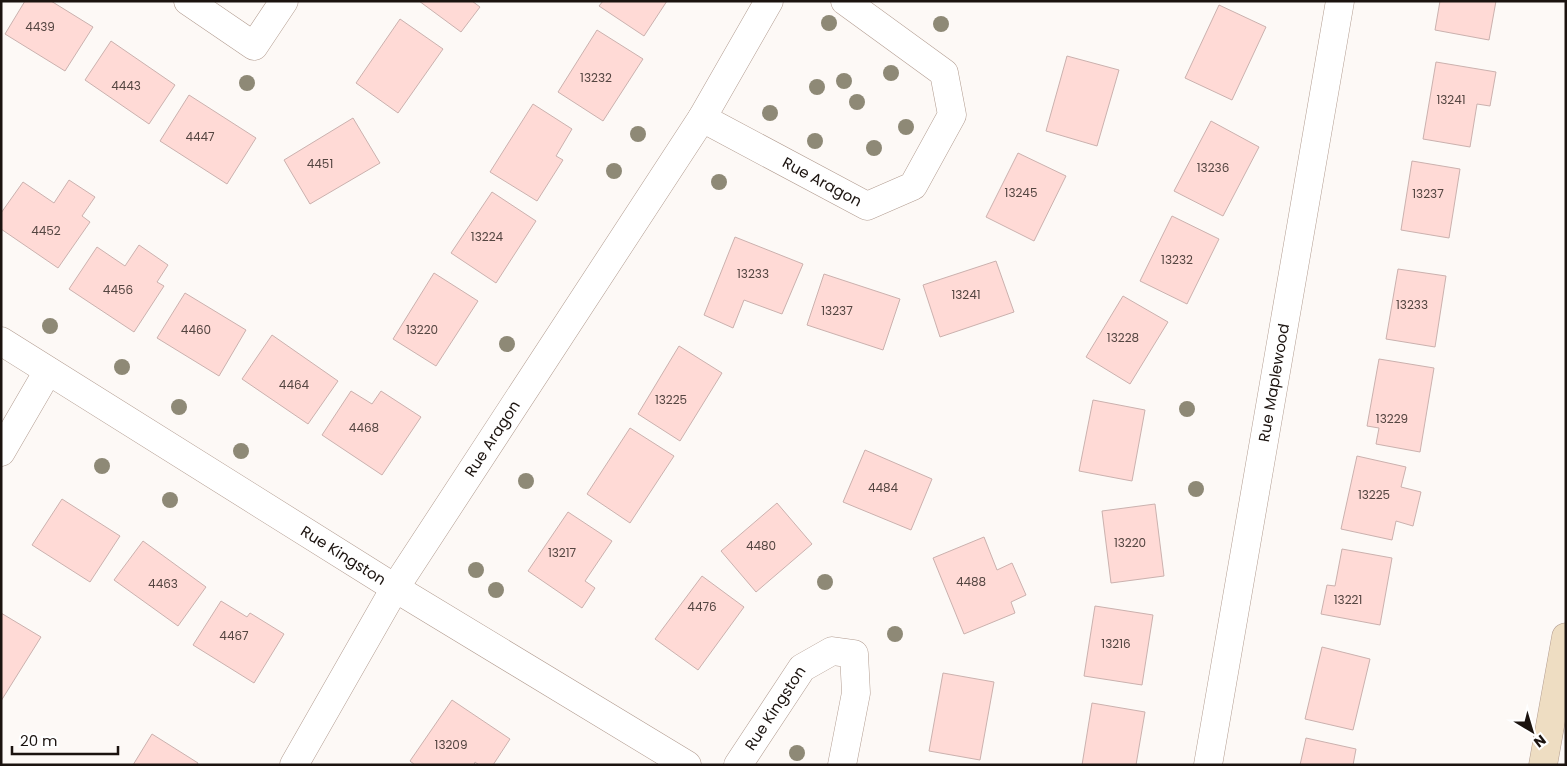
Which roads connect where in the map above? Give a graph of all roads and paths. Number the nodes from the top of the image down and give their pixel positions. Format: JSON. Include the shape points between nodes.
{"nodes":[{"id":1,"x":188,"y":1,"type":"edge"},
{"id":2,"x":284,"y":1,"type":"edge"},
{"id":3,"x":768,"y":1,"type":"edge"},
{"id":4,"x":845,"y":1,"type":"edge"},
{"id":5,"x":1340,"y":1,"type":"edge"},
{"id":6,"x":702,"y":118,"type":"junction"},
{"id":7,"x":1,"y":341,"type":"edge"},
{"id":8,"x":48,"y":371,"type":"junction"},
{"id":9,"x":1,"y":452,"type":"edge"},
{"id":10,"x":395,"y":588,"type":"junction"},
{"id":11,"x":1566,"y":637,"type":"edge"},
{"id":12,"x":294,"y":765,"type":"edge"},
{"id":13,"x":687,"y":765,"type":"edge"},
{"id":14,"x":738,"y":765,"type":"edge"},
{"id":15,"x":842,"y":765,"type":"edge"},
{"id":16,"x":1208,"y":765,"type":"edge"},
{"id":17,"x":1543,"y":765,"type":"edge"}],
"edges":[{"from":1,"to":2,"type":"street","via":[[254,46]]},
{"from":3,"to":6,"type":"street","name":"Rue Aragon"},
{"from":4,"to":6,"type":"street","name":"Rue Aragon","via":[[944,73],[952,115],[913,186],[867,206]]},
{"from":5,"to":16,"type":"street","name":"Rue Maplewood"},
{"from":6,"to":10,"type":"street","name":"Rue Aragon"},
{"from":7,"to":8,"type":"street","name":"Rue Kingston"},
{"from":8,"to":9,"type":"street"},
{"from":8,"to":10,"type":"street","name":"Rue Kingston"},
{"from":10,"to":12,"type":"street","name":"Rue Aragon"},
{"from":10,"to":13,"type":"street","name":"Rue Kingston"},
{"from":11,"to":17,"type":"main road"},
{"from":14,"to":15,"type":"street","name":"Rue Kingston","via":[[802,668],[832,651],[854,654],[856,693]]}]}
